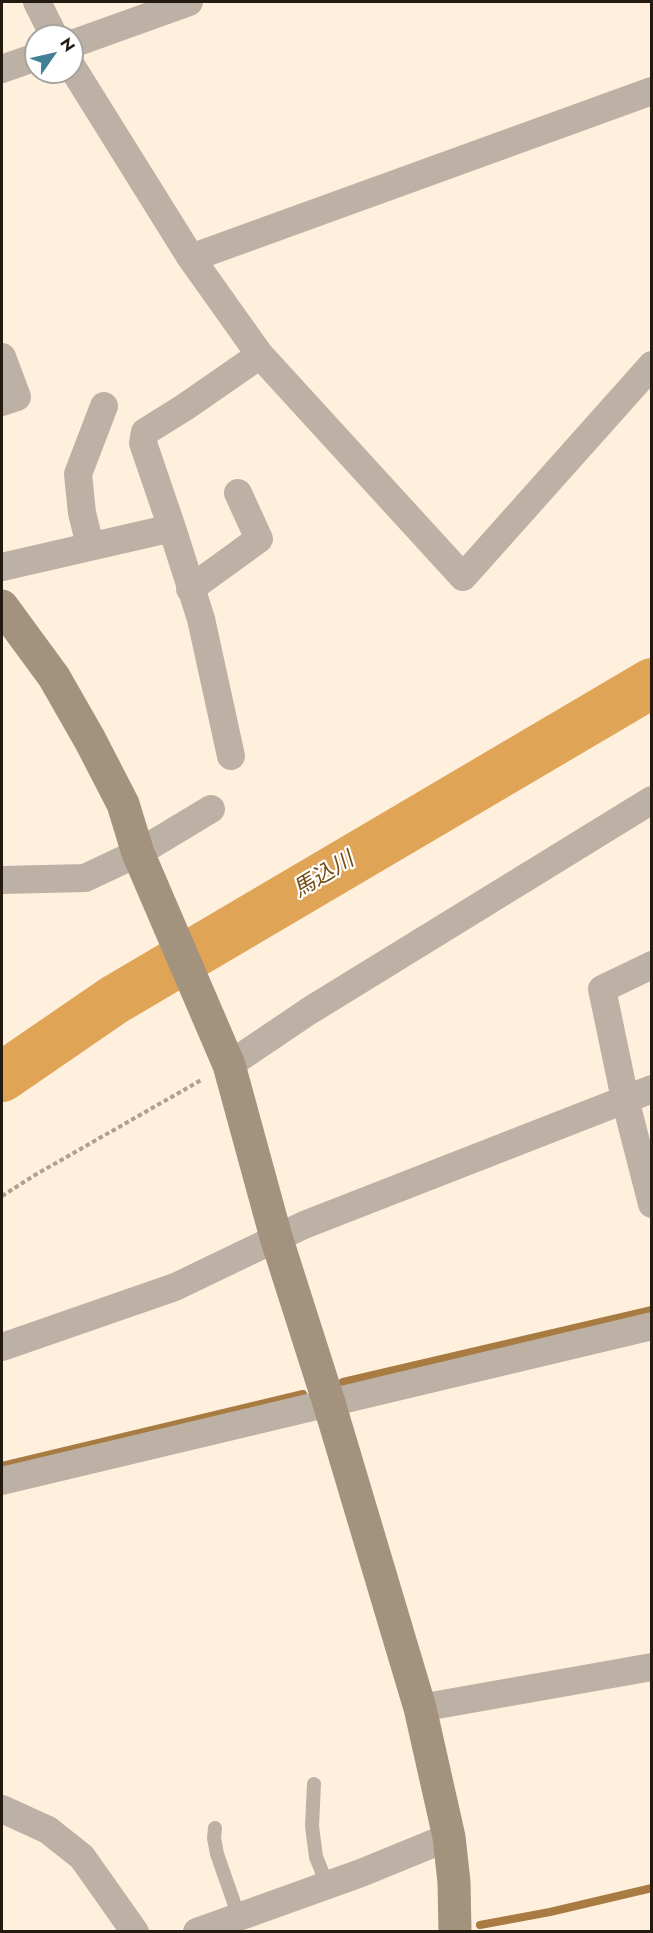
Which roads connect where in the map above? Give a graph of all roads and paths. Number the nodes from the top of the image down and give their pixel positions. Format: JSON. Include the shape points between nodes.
{"nodes":[{"id":1,"x":37,"y":2,"type":"edge"},
{"id":2,"x":189,"y":2,"type":"edge"},
{"id":3,"x":48,"y":24,"type":"edge"},
{"id":4,"x":84,"y":40,"type":"edge"},
{"id":5,"x":24,"y":61,"type":"edge"},
{"id":6,"x":2,"y":69,"type":"edge"},
{"id":7,"x":83,"y":84,"type":"edge"},
{"id":8,"x":651,"y":91,"type":"edge"},
{"id":9,"x":191,"y":258,"type":"junction"},
{"id":10,"x":260,"y":355,"type":"junction"},
{"id":11,"x":2,"y":357,"type":"edge"},
{"id":12,"x":651,"y":365,"type":"edge"},
{"id":13,"x":2,"y":402,"type":"edge"},
{"id":14,"x":104,"y":406,"type":"dead end"},
{"id":15,"x":238,"y":493,"type":"dead end"},
{"id":16,"x":172,"y":528,"type":"junction"},
{"id":17,"x":90,"y":545,"type":"junction"},
{"id":18,"x":2,"y":567,"type":"edge"},
{"id":19,"x":190,"y":590,"type":"junction"},
{"id":20,"x":2,"y":606,"type":"edge"},
{"id":21,"x":231,"y":756,"type":"dead end"},
{"id":22,"x":651,"y":800,"type":"edge"},
{"id":23,"x":211,"y":809,"type":"dead end"},
{"id":24,"x":138,"y":853,"type":"junction"},
{"id":25,"x":2,"y":880,"type":"edge"},
{"id":26,"x":651,"y":965,"type":"edge"},
{"id":27,"x":229,"y":1065,"type":"junction"},
{"id":28,"x":651,"y":1089,"type":"edge"},
{"id":29,"x":625,"y":1099,"type":"junction"},
{"id":30,"x":2,"y":1196,"type":"edge"},
{"id":31,"x":651,"y":1204,"type":"edge"},
{"id":32,"x":276,"y":1237,"type":"junction"},
{"id":33,"x":651,"y":1326,"type":"edge"},
{"id":34,"x":2,"y":1347,"type":"edge"},
{"id":35,"x":329,"y":1403,"type":"junction"},
{"id":36,"x":2,"y":1481,"type":"edge"},
{"id":37,"x":651,"y":1667,"type":"edge"},
{"id":38,"x":420,"y":1708,"type":"junction"},
{"id":39,"x":314,"y":1784,"type":"dead end"},
{"id":40,"x":2,"y":1809,"type":"edge"},
{"id":41,"x":215,"y":1828,"type":"dead end"},
{"id":42,"x":449,"y":1837,"type":"junction"},
{"id":43,"x":327,"y":1884,"type":"junction"},
{"id":44,"x":239,"y":1917,"type":"junction"},
{"id":45,"x":135,"y":1932,"type":"edge"},
{"id":46,"x":197,"y":1932,"type":"edge"},
{"id":47,"x":455,"y":1932,"type":"edge"}],
"edges":[{"from":1,"to":3,"type":"street"},
{"from":2,"to":4,"type":"street"},
{"from":5,"to":6,"type":"street"},
{"from":7,"to":9,"type":"street"},
{"from":8,"to":9,"type":"street"},
{"from":9,"to":10,"type":"street"},
{"from":10,"to":12,"type":"street","via":[[463,577]]},
{"from":10,"to":16,"type":"street","via":[[145,432],[143,443]]},
{"from":11,"to":13,"type":"street","via":[[16,397]]},
{"from":14,"to":17,"type":"street","via":[[78,474]]},
{"from":15,"to":19,"type":"street","via":[[259,538]]},
{"from":16,"to":17,"type":"street"},
{"from":16,"to":19,"type":"street"},
{"from":17,"to":18,"type":"street"},
{"from":19,"to":21,"type":"street","via":[[201,619]]},
{"from":20,"to":24,"type":"street","via":[[54,677],[90,740],[123,804]]},
{"from":22,"to":27,"type":"street","via":[[309,1011]]},
{"from":23,"to":24,"type":"street"},
{"from":24,"to":25,"type":"street","via":[[85,879]]},
{"from":24,"to":27,"type":"street"},
{"from":26,"to":29,"type":"street","via":[[602,989]]},
{"from":27,"to":30,"type":"path"},
{"from":27,"to":32,"type":"street"},
{"from":28,"to":29,"type":"street"},
{"from":29,"to":31,"type":"street"},
{"from":29,"to":32,"type":"street"},
{"from":32,"to":34,"type":"street","via":[[175,1287]]},
{"from":32,"to":35,"type":"street"},
{"from":33,"to":35,"type":"street"},
{"from":35,"to":36,"type":"street"},
{"from":35,"to":38,"type":"street"},
{"from":37,"to":38,"type":"street"},
{"from":38,"to":42,"type":"street"},
{"from":39,"to":43,"type":"lane","via":[[312,1827],[316,1857]]},
{"from":40,"to":45,"type":"street","via":[[48,1830],[82,1857]]},
{"from":41,"to":44,"type":"lane","via":[[217,1854]]},
{"from":42,"to":43,"type":"street"},
{"from":42,"to":47,"type":"street"},
{"from":43,"to":44,"type":"street"},
{"from":44,"to":46,"type":"street"}]}
